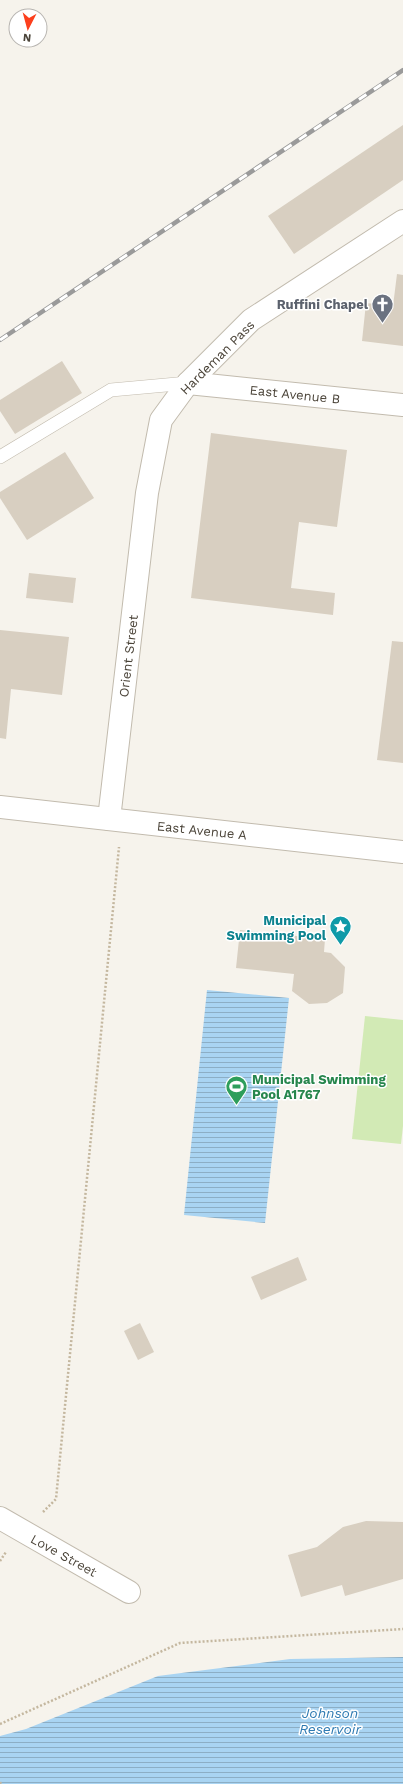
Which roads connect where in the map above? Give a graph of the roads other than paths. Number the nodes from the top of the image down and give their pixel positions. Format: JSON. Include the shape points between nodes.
{"nodes":[{"id":1,"x":403,"y":221,"type":"edge"},
{"id":2,"x":188,"y":383,"type":"junction"},
{"id":3,"x":403,"y":405,"type":"edge"},
{"id":4,"x":0,"y":457,"type":"edge"},
{"id":5,"x":148,"y":493,"type":"joint"},
{"id":6,"x":0,"y":807,"type":"edge"},
{"id":7,"x":116,"y":820,"type":"junction"},
{"id":8,"x":403,"y":852,"type":"edge"},
{"id":9,"x":0,"y":1518,"type":"edge"},
{"id":10,"x":129,"y":1592,"type":"dead end"}],
"edges":[{"from":1,"to":2,"type":"street","name":"Hardeman Pass","via":[[250,320]]},
{"from":2,"to":3,"type":"street","name":"East Avenue B"},
{"from":2,"to":4,"type":"lane","via":[[111,390]]},
{"from":2,"to":5,"type":"street","name":"Hardeman Pass","via":[[161,420]]},
{"from":5,"to":7,"type":"street","name":"Orient Street"},
{"from":6,"to":7,"type":"street","name":"East Avenue A"},
{"from":7,"to":8,"type":"street","name":"East Avenue A"},
{"from":9,"to":10,"type":"street","name":"Love Street"}]}
